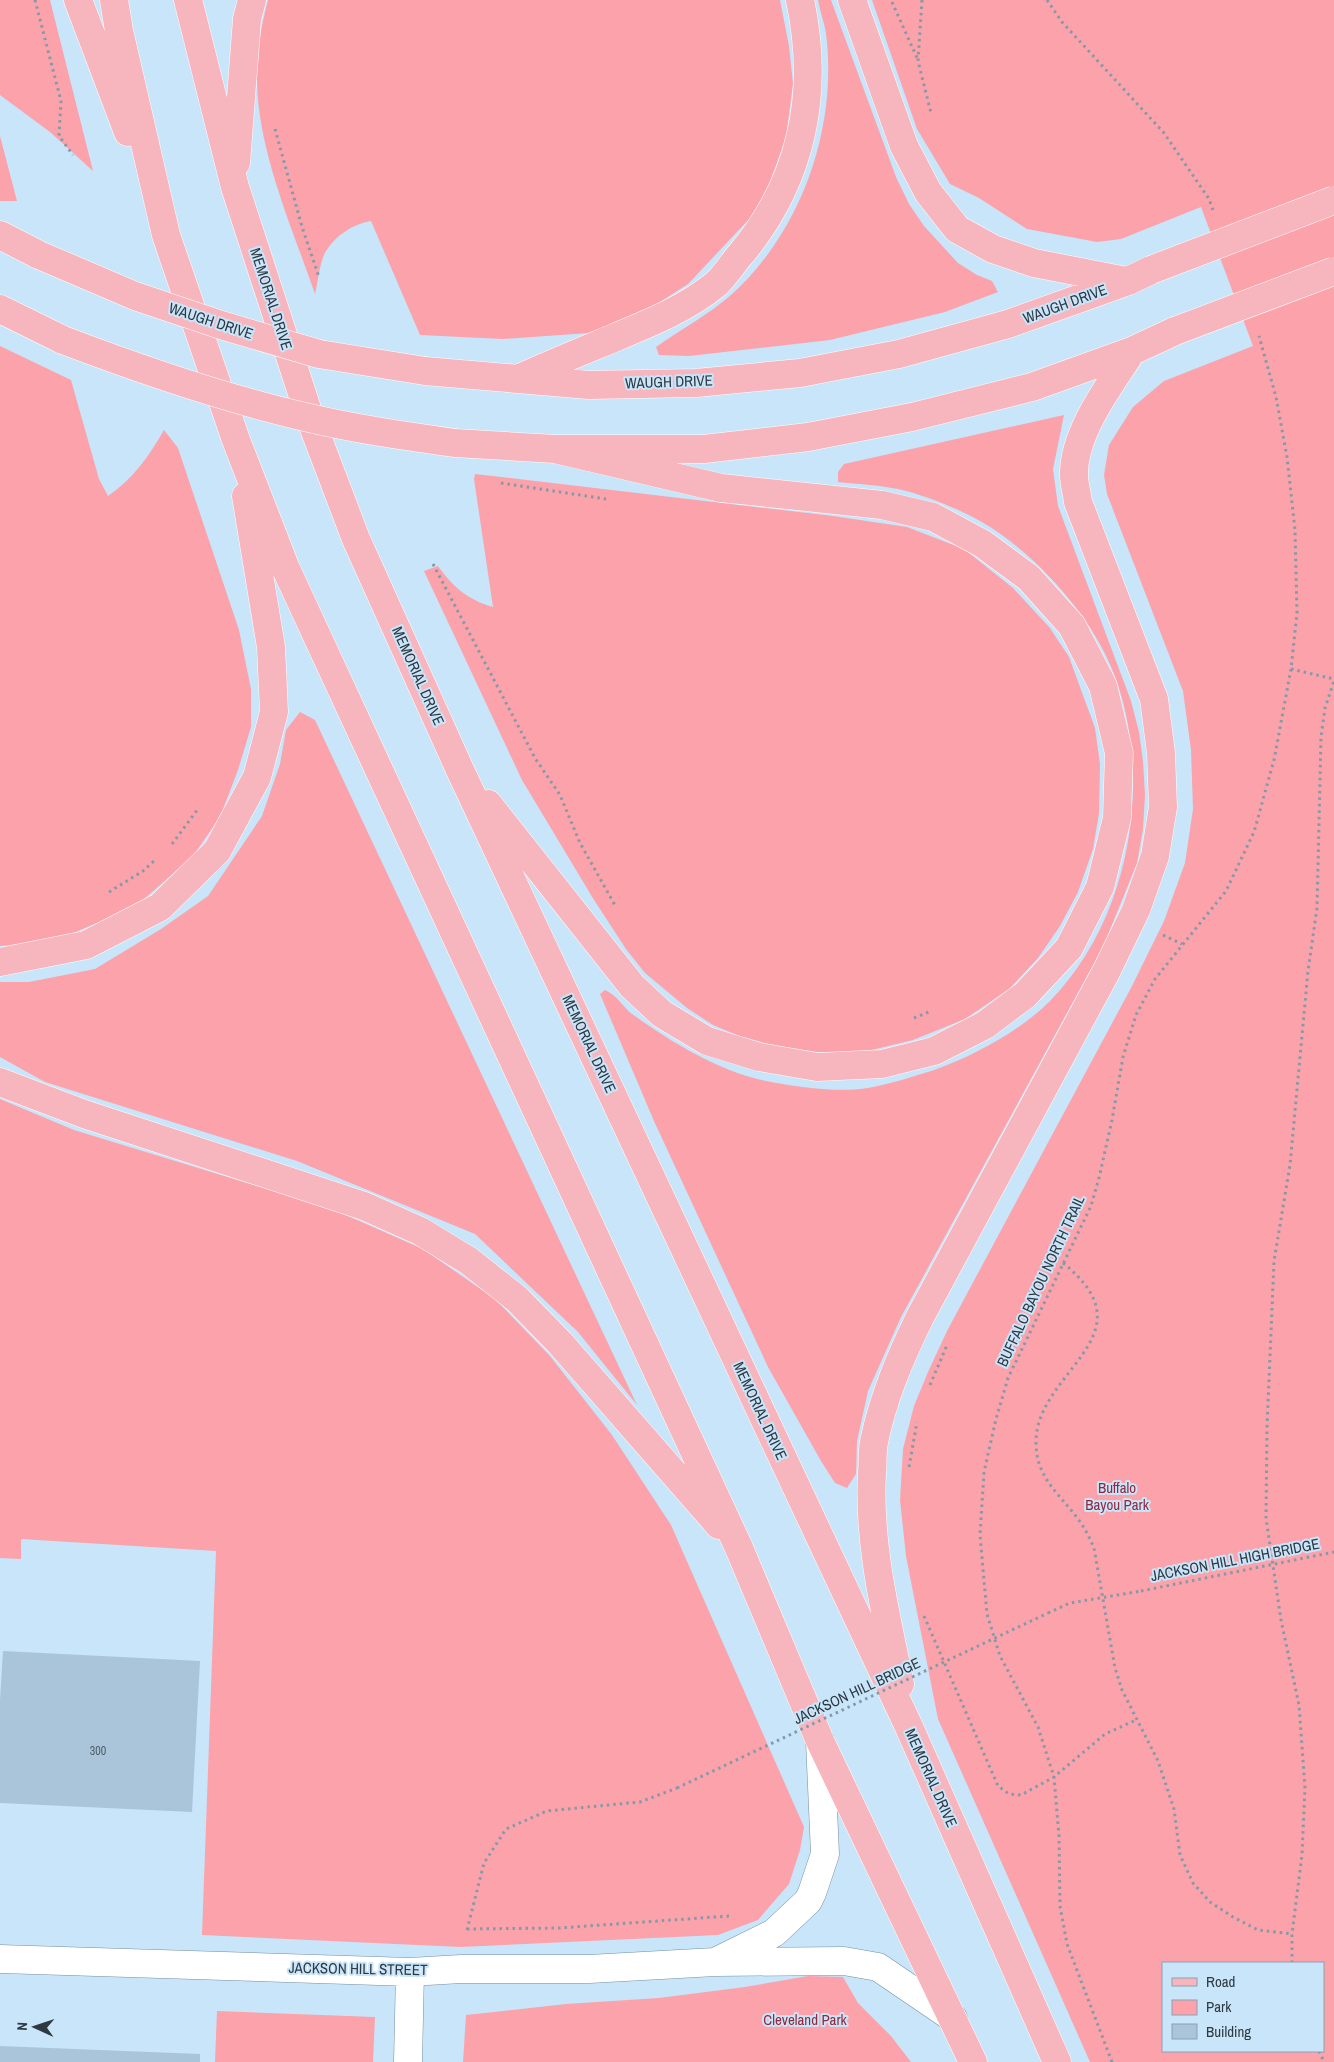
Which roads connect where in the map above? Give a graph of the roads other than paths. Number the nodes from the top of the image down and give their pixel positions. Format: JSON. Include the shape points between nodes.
{"nodes":[{"id":1,"x":78,"y":0,"type":"edge"},
{"id":2,"x":114,"y":0,"type":"edge"},
{"id":3,"x":188,"y":0,"type":"edge"},
{"id":4,"x":252,"y":0,"type":"edge"},
{"id":5,"x":800,"y":0,"type":"edge"},
{"id":6,"x":852,"y":0,"type":"edge"},
{"id":7,"x":235,"y":187,"type":"junction"},
{"id":8,"x":1334,"y":200,"type":"edge"},
{"id":9,"x":0,"y":235,"type":"edge"},
{"id":10,"x":166,"y":235,"type":"junction"},
{"id":11,"x":1334,"y":271,"type":"edge"},
{"id":12,"x":1139,"y":276,"type":"junction"},
{"id":13,"x":0,"y":309,"type":"edge"},
{"id":14,"x":1132,"y":351,"type":"junction"},
{"id":15,"x":517,"y":379,"type":"junction"},
{"id":16,"x":236,"y":440,"type":"junction"},
{"id":17,"x":555,"y":449,"type":"junction"},
{"id":18,"x":460,"y":770,"type":"junction"},
{"id":19,"x":0,"y":962,"type":"edge"},
{"id":20,"x":0,"y":1082,"type":"edge"},
{"id":21,"x":739,"y":1548,"type":"junction"},
{"id":22,"x":909,"y":1728,"type":"junction"},
{"id":23,"x":820,"y":1741,"type":"junction"},
{"id":24,"x":0,"y":1959,"type":"edge"},
{"id":25,"x":715,"y":1962,"type":"junction"},
{"id":26,"x":410,"y":1972,"type":"junction"},
{"id":27,"x":953,"y":2018,"type":"junction"},
{"id":28,"x":408,"y":2062,"type":"edge"},
{"id":29,"x":973,"y":2062,"type":"edge"},
{"id":30,"x":1058,"y":2062,"type":"edge"}],
"edges":[{"from":1,"to":10,"type":"main road"},
{"from":2,"to":10,"type":"main road"},
{"from":3,"to":7,"type":"main road","name":"MEMORIAL DRIVE"},
{"from":4,"to":7,"type":"main road","via":[[247,19]]},
{"from":5,"to":15,"type":"main road","via":[[807,31],[809,85],[800,142],[781,195],[753,240],[716,284],[666,316]]},
{"from":6,"to":12,"type":"main road","via":[[904,146],[928,192],[957,230],[993,249],[1034,263]]},
{"from":7,"to":18,"type":"main road","name":"MEMORIAL DRIVE","via":[[310,418],[356,539]]},
{"from":8,"to":12,"type":"main road","name":"WAUGH DRIVE","bridge":true},
{"from":9,"to":15,"type":"main road","name":"WAUGH DRIVE","bridge":true,"via":[[135,296],[319,354],[425,371]]},
{"from":10,"to":16,"type":"main road"},
{"from":11,"to":14,"type":"main road","bridge":true,"via":[[1175,331]]},
{"from":12,"to":15,"type":"main road","name":"WAUGH DRIVE","via":[[990,329],[899,354],[800,373],[686,383],[589,385]]},
{"from":13,"to":17,"type":"main road","bridge":true,"via":[[63,340],[203,390],[305,417],[374,432],[455,443]]},
{"from":14,"to":17,"type":"main road","via":[[1032,387],[912,417],[808,437],[704,449]]},
{"from":14,"to":22,"type":"main road","via":[[1090,416],[1078,450],[1074,474],[1078,502],[1154,699],[1163,807],[1157,846],[1136,910],[1110,963],[920,1317],[886,1396],[874,1444],[870,1500],[876,1560]]},
{"from":16,"to":19,"type":"main road","via":[[271,647],[274,712],[257,777],[217,851],[160,908],[86,945]]},
{"from":16,"to":21,"type":"main road","via":[[286,569]]},
{"from":17,"to":18,"type":"main road","via":[[721,488],[882,505],[933,517],[983,544],[1029,578],[1072,626],[1103,686],[1119,753],[1117,818],[1100,887],[1069,948],[1025,995],[985,1025],[934,1051],[882,1064],[817,1067],[759,1057],[707,1041],[662,1014],[632,986]]},
{"from":18,"to":22,"type":"main road","name":"MEMORIAL DRIVE"},
{"from":20,"to":21,"type":"main road","via":[[84,1114],[364,1206],[420,1231],[469,1261],[517,1299],[560,1343]]},
{"from":21,"to":23,"type":"main road"},
{"from":22,"to":30,"type":"main road","name":"MEMORIAL DRIVE"},
{"from":23,"to":25,"type":"street","name":"JACKSON HILL STREET","via":[[825,1854],[812,1893],[774,1933]]},
{"from":23,"to":27,"type":"main road"},
{"from":24,"to":26,"type":"street","name":"JACKSON HILL STREET"},
{"from":25,"to":26,"type":"street","name":"JACKSON HILL STREET","via":[[589,1969]]},
{"from":25,"to":27,"type":"street","name":"JACKSON HILL STREET","via":[[844,1961],[878,1968]]},
{"from":26,"to":28,"type":"street"},
{"from":27,"to":29,"type":"main road"}]}
